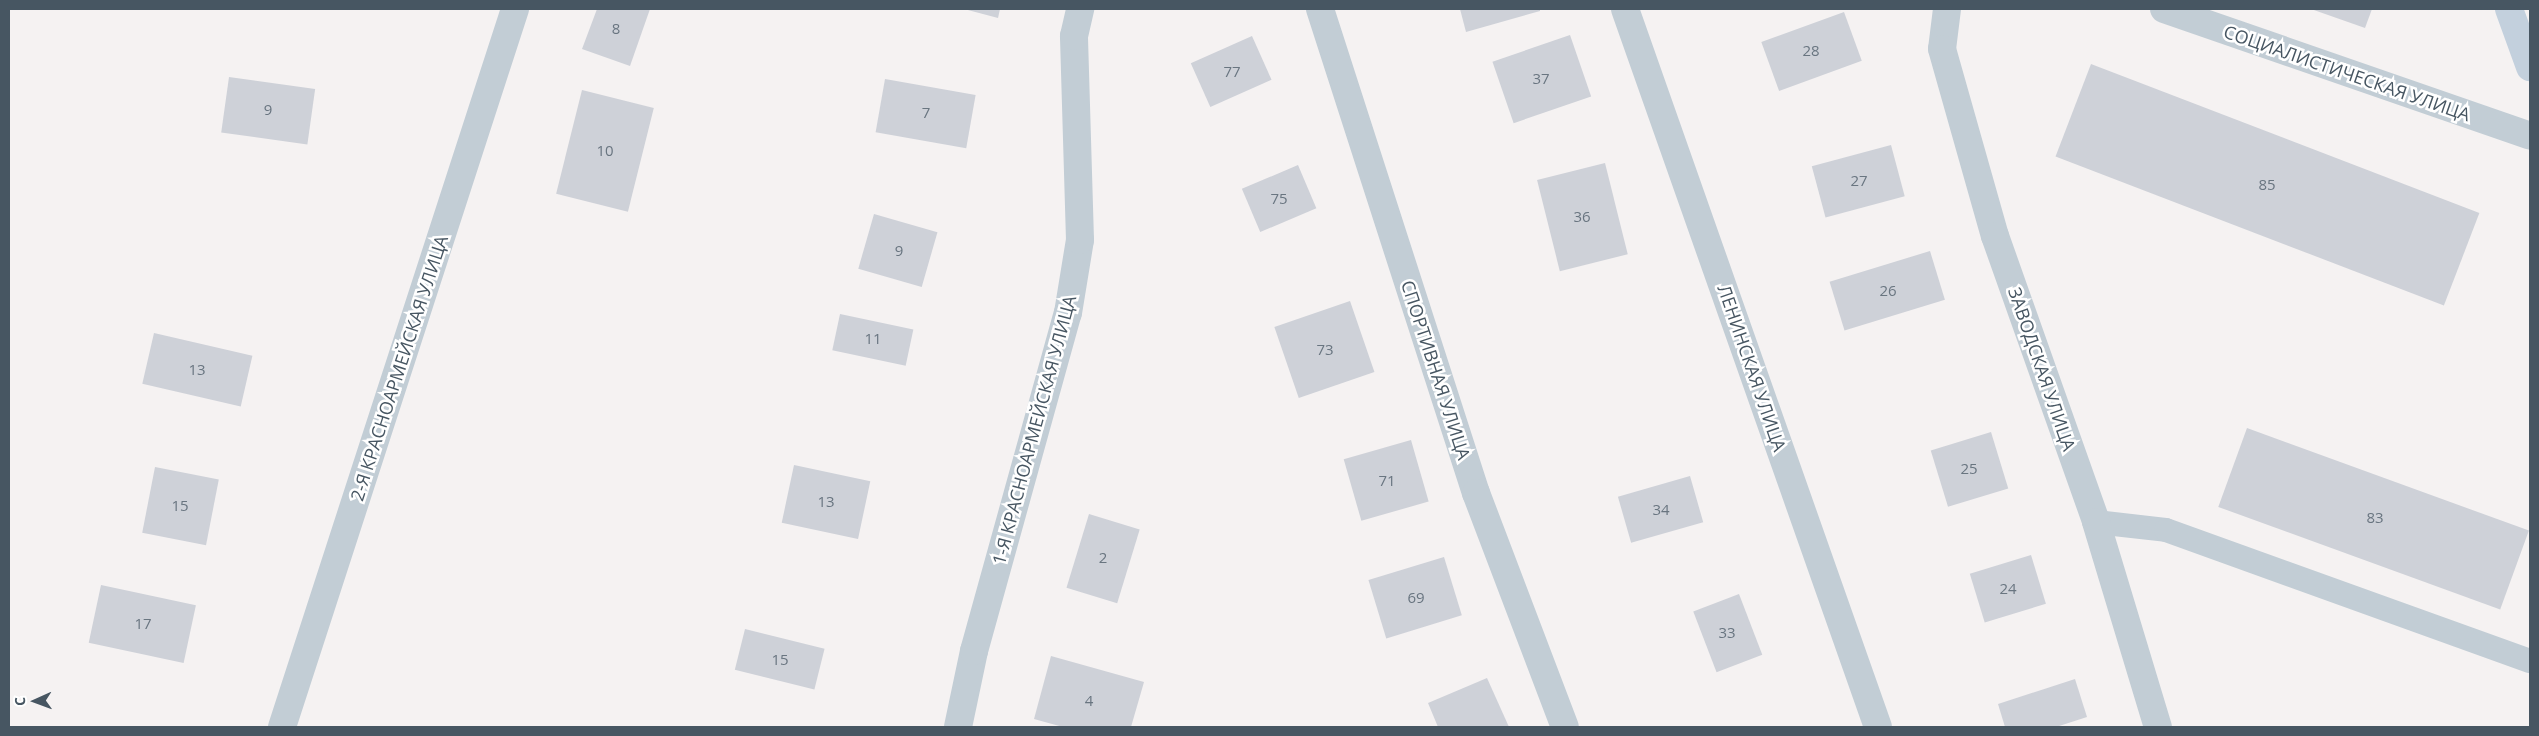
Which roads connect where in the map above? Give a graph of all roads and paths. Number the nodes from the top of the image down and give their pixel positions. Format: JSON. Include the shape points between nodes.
{"nodes":[{"id":1,"x":516,"y":9,"type":"edge"},
{"id":2,"x":1080,"y":9,"type":"edge"},
{"id":3,"x":1320,"y":9,"type":"edge"},
{"id":4,"x":1625,"y":9,"type":"edge"},
{"id":5,"x":1947,"y":9,"type":"edge"},
{"id":6,"x":2164,"y":9,"type":"edge"},
{"id":7,"x":2509,"y":9,"type":"edge"},
{"id":8,"x":2530,"y":67,"type":"edge"},
{"id":9,"x":2530,"y":136,"type":"edge"},
{"id":10,"x":2096,"y":522,"type":"junction"},
{"id":11,"x":2530,"y":661,"type":"edge"},
{"id":12,"x":282,"y":727,"type":"edge"},
{"id":13,"x":958,"y":727,"type":"edge"},
{"id":14,"x":1565,"y":727,"type":"edge"},
{"id":15,"x":1878,"y":727,"type":"edge"},
{"id":16,"x":2158,"y":727,"type":"edge"}],
"edges":[{"from":1,"to":12,"type":"street","name":"2-Я КРАСНОАРМЕЙСКАЯ УЛИЦА"},
{"from":2,"to":13,"type":"street","name":"1-Я КРАСНОАРМЕЙСКАЯ УЛИЦА","via":[[1074,36],[1080,240],[1068,313],[974,652]]},
{"from":3,"to":14,"type":"street","name":"СПОРТИВНАЯ УЛИЦА","via":[[1476,493]]},
{"from":4,"to":15,"type":"street","name":"ЛЕНИНСКАЯ УЛИЦА"},
{"from":5,"to":10,"type":"street","name":"ЗАВОДСКАЯ УЛИЦА","via":[[1942,49],[1995,236]]},
{"from":6,"to":9,"type":"street","name":"СОЦИАЛИСТИЧЕСКАЯ УЛИЦА"},
{"from":7,"to":8,"type":"main road"},
{"from":10,"to":11,"type":"lane","via":[[2166,530]]},
{"from":10,"to":16,"type":"street","name":"ЗАВОДСКАЯ УЛИЦА"}]}
